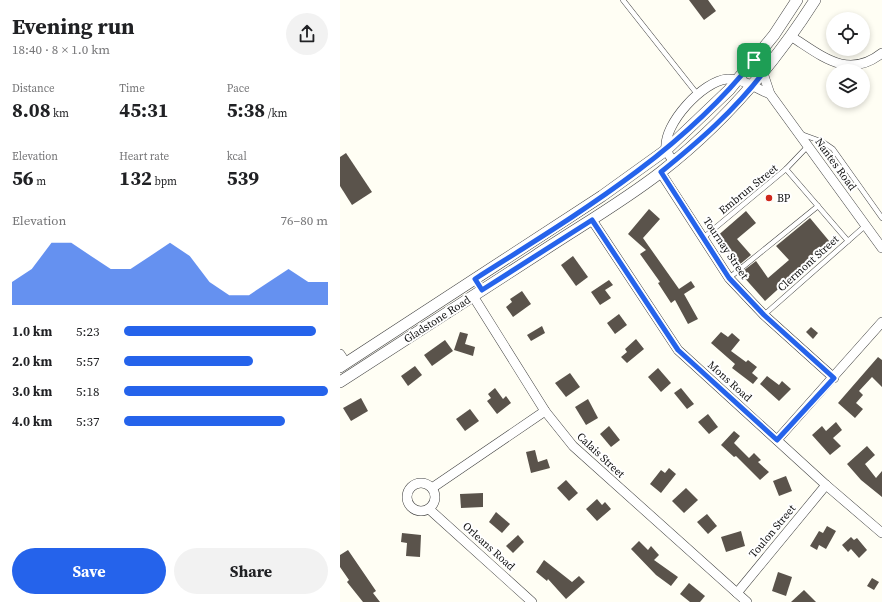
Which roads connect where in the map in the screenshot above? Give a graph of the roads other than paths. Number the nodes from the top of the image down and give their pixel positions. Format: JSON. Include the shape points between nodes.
{"nodes":[{"id":1,"x":623,"y":0,"type":"edge"},
{"id":2,"x":798,"y":0,"type":"edge"},
{"id":3,"x":815,"y":0,"type":"edge"},
{"id":4,"x":785,"y":20,"type":"junction"},
{"id":5,"x":774,"y":36,"type":"junction"},
{"id":6,"x":792,"y":36,"type":"junction"},
{"id":7,"x":882,"y":53,"type":"edge"},
{"id":8,"x":754,"y":60,"type":"junction"},
{"id":9,"x":763,"y":73,"type":"junction"},
{"id":10,"x":739,"y":79,"type":"junction"},
{"id":11,"x":752,"y":87,"type":"junction"},
{"id":12,"x":770,"y":94,"type":"junction"},
{"id":13,"x":698,"y":95,"type":"junction"},
{"id":14,"x":799,"y":134,"type":"junction"},
{"id":15,"x":808,"y":146,"type":"junction"},
{"id":16,"x":666,"y":150,"type":"junction"},
{"id":17,"x":674,"y":162,"type":"junction"},
{"id":18,"x":642,"y":167,"type":"junction"},
{"id":19,"x":786,"y":169,"type":"junction"},
{"id":20,"x":661,"y":172,"type":"junction"},
{"id":21,"x":652,"y":179,"type":"junction"},
{"id":22,"x":594,"y":202,"type":"junction"},
{"id":23,"x":818,"y":206,"type":"junction"},
{"id":24,"x":602,"y":214,"type":"junction"},
{"id":25,"x":574,"y":215,"type":"junction"},
{"id":26,"x":882,"y":218,"type":"edge"},
{"id":27,"x":587,"y":223,"type":"junction"},
{"id":28,"x":865,"y":226,"type":"junction"},
{"id":29,"x":703,"y":238,"type":"junction"},
{"id":30,"x":848,"y":240,"type":"junction"},
{"id":31,"x":882,"y":248,"type":"edge"},
{"id":32,"x":729,"y":278,"type":"junction"},
{"id":33,"x":475,"y":279,"type":"junction"},
{"id":34,"x":482,"y":290,"type":"junction"},
{"id":35,"x":456,"y":291,"type":"junction"},
{"id":36,"x":468,"y":299,"type":"junction"},
{"id":37,"x":764,"y":315,"type":"junction"},
{"id":38,"x":882,"y":322,"type":"edge"},
{"id":39,"x":356,"y":357,"type":"junction"},
{"id":40,"x":342,"y":361,"type":"edge"},
{"id":41,"x":362,"y":368,"type":"junction"},
{"id":42,"x":341,"y":378,"type":"edge"},
{"id":43,"x":834,"y":378,"type":"junction"},
{"id":44,"x":545,"y":411,"type":"junction"},
{"id":45,"x":777,"y":440,"type":"junction"},
{"id":46,"x":826,"y":485,"type":"junction"},
{"id":47,"x":432,"y":488,"type":"junction"},
{"id":48,"x":429,"y":509,"type":"junction"},
{"id":49,"x":882,"y":533,"type":"edge"},
{"id":50,"x":737,"y":593,"type":"junction"},
{"id":51,"x":532,"y":602,"type":"edge"},
{"id":52,"x":747,"y":602,"type":"edge"}],
"edges":[{"from":1,"to":13,"type":"lane"},
{"from":2,"to":4,"type":"street","name":"Gladstone Road"},
{"from":3,"to":6,"type":"street","name":"Gladstone Road"},
{"from":4,"to":5,"type":"street","name":"Gladstone Road"},
{"from":4,"to":6,"type":"street"},
{"from":5,"to":6,"type":"street","via":[[776,40]]},
{"from":5,"to":8,"type":"street","name":"Gladstone Road"},
{"from":6,"to":7,"type":"street","via":[[828,60],[842,64],[861,64]]},
{"from":6,"to":9,"type":"street","name":"Gladstone Road"},
{"from":8,"to":9,"type":"street","name":"Nantes Road"},
{"from":8,"to":10,"type":"street","name":"Gladstone Road"},
{"from":9,"to":11,"type":"street","name":"Gladstone Road"},
{"from":9,"to":12,"type":"street","name":"Nantes Road"},
{"from":10,"to":11,"type":"street"},
{"from":10,"to":13,"type":"street","via":[[725,79]]},
{"from":10,"to":16,"type":"street","name":"Gladstone Road","via":[[710,111]]},
{"from":11,"to":12,"type":"street"},
{"from":11,"to":17,"type":"street","name":"Gladstone Road","via":[[719,122]]},
{"from":12,"to":14,"type":"street","name":"Nantes Road"},
{"from":13,"to":16,"type":"street","via":[[673,121],[667,135]]},
{"from":14,"to":15,"type":"street","name":"Nantes Road"},
{"from":14,"to":26,"type":"lane","via":[[824,142],[833,149]]},
{"from":15,"to":19,"type":"lane","name":"Embrun Street"},
{"from":15,"to":28,"type":"street","name":"Nantes Road"},
{"from":16,"to":17,"type":"street"},
{"from":16,"to":18,"type":"street","name":"Gladstone Road"},
{"from":17,"to":20,"type":"street","name":"Gladstone Road"},
{"from":18,"to":21,"type":"street"},
{"from":18,"to":22,"type":"street","name":"Gladstone Road"},
{"from":19,"to":23,"type":"lane","name":"Embrun Street"},
{"from":19,"to":29,"type":"lane","name":"Embrun Street"},
{"from":20,"to":21,"type":"street","name":"Gladstone Road"},
{"from":20,"to":29,"type":"street","name":"Tournay Street"},
{"from":21,"to":24,"type":"street","name":"Gladstone Road"},
{"from":22,"to":24,"type":"street"},
{"from":22,"to":25,"type":"street","name":"Gladstone Road"},
{"from":23,"to":30,"type":"lane","name":"Embrun Street"},
{"from":23,"to":32,"type":"lane"},
{"from":24,"to":27,"type":"street","name":"Gladstone Road"},
{"from":25,"to":27,"type":"street"},
{"from":25,"to":33,"type":"street","name":"Gladstone Road"},
{"from":27,"to":34,"type":"street","name":"Gladstone Road"},
{"from":27,"to":45,"type":"street","name":"Mons Road","via":[[678,350]]},
{"from":28,"to":30,"type":"lane","name":"Clermont Street"},
{"from":28,"to":31,"type":"street","name":"Nantes Road"},
{"from":29,"to":32,"type":"street","name":"Tournay Street"},
{"from":30,"to":37,"type":"lane","name":"Clermont Street"},
{"from":32,"to":37,"type":"street","name":"Tournay Street"},
{"from":33,"to":34,"type":"street"},
{"from":33,"to":35,"type":"street","name":"Gladstone Road"},
{"from":34,"to":36,"type":"street","name":"Gladstone Road"},
{"from":35,"to":36,"type":"street","via":[[457,297]]},
{"from":35,"to":39,"type":"street","name":"Gladstone Road"},
{"from":36,"to":41,"type":"street","name":"Gladstone Road"},
{"from":36,"to":44,"type":"street","name":"Calais Street"},
{"from":37,"to":43,"type":"street","name":"Tournay Street"},
{"from":38,"to":43,"type":"street"},
{"from":39,"to":40,"type":"street","name":"Gladstone Road"},
{"from":39,"to":41,"type":"street"},
{"from":41,"to":42,"type":"street","name":"Gladstone Road"},
{"from":43,"to":45,"type":"street"},
{"from":44,"to":47,"type":"street"},
{"from":44,"to":50,"type":"street","name":"Calais Street","via":[[574,446]]},
{"from":45,"to":46,"type":"street","name":"Mons Road"},
{"from":46,"to":49,"type":"street","name":"Mons Road"},
{"from":46,"to":50,"type":"street","name":"Toulon Street"},
{"from":47,"to":48,"type":"street","via":[[434,501]]},
{"from":47,"to":48,"type":"street","via":[[425,483],[417,483],[410,487],[406,495],[407,503],[413,510],[422,512]]},
{"from":48,"to":51,"type":"street","name":"Orleans Road"},
{"from":50,"to":52,"type":"street","name":"Calais Street"}]}
